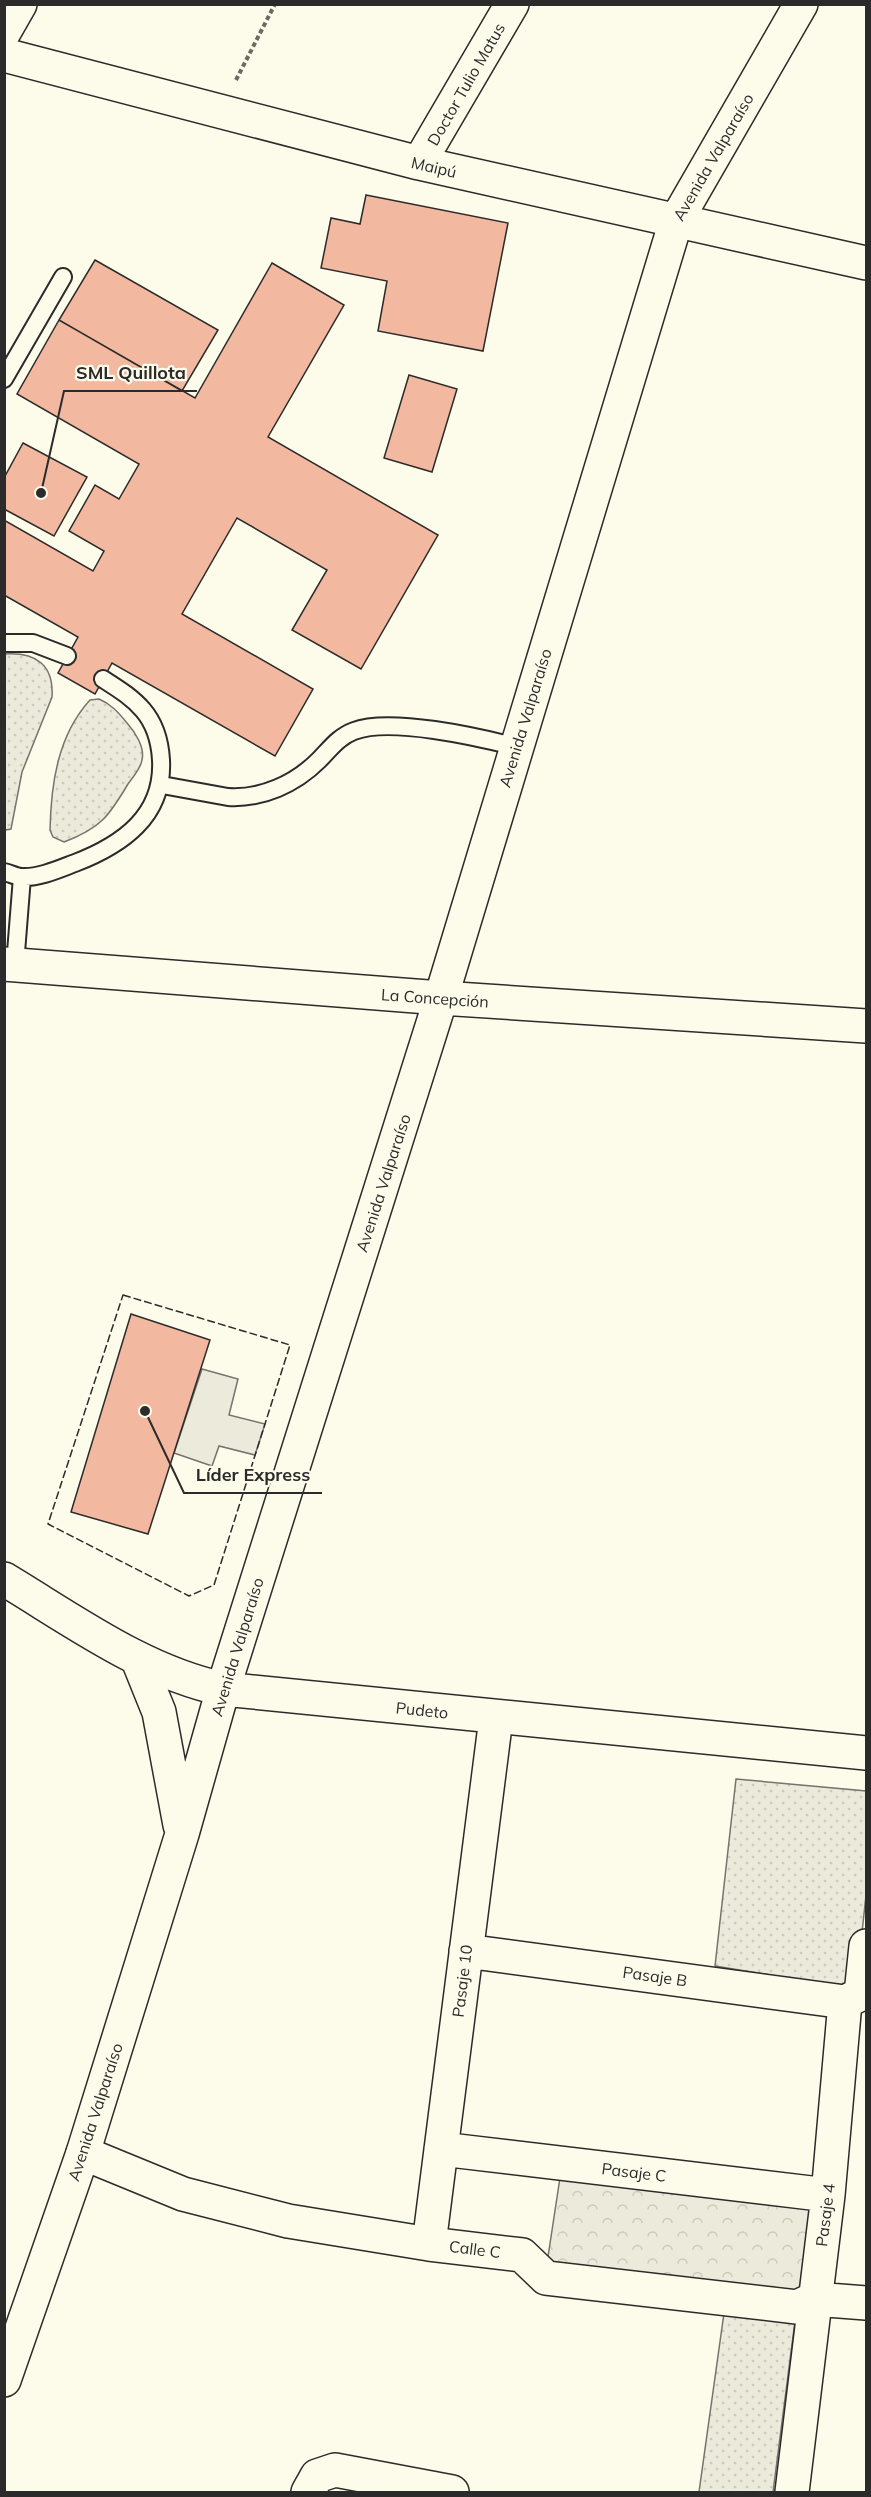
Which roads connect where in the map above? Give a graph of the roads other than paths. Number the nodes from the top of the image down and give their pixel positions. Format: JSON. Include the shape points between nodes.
{"nodes":[{"id":1,"x":20,"y":4,"type":"edge"},
{"id":2,"x":512,"y":4,"type":"edge"},
{"id":3,"x":801,"y":4,"type":"edge"},
{"id":4,"x":4,"y":32,"type":"edge"},
{"id":5,"x":4,"y":55,"type":"edge"},
{"id":6,"x":419,"y":164,"type":"junction"},
{"id":7,"x":676,"y":221,"type":"junction"},
{"id":8,"x":867,"y":263,"type":"edge"},
{"id":9,"x":63,"y":277,"type":"dead end"},
{"id":10,"x":4,"y":379,"type":"edge"},
{"id":11,"x":4,"y":643,"type":"edge"},
{"id":12,"x":67,"y":656,"type":"dead end"},
{"id":13,"x":103,"y":679,"type":"dead end"},
{"id":14,"x":517,"y":747,"type":"junction"},
{"id":15,"x":162,"y":785,"type":"junction"},
{"id":16,"x":4,"y":872,"type":"edge"},
{"id":17,"x":22,"y":877,"type":"junction"},
{"id":18,"x":10,"y":965,"type":"edge"},
{"id":19,"x":441,"y":999,"type":"junction"},
{"id":20,"x":867,"y":1026,"type":"edge"},
{"id":21,"x":4,"y":1579,"type":"edge"},
{"id":22,"x":138,"y":1660,"type":"junction"},
{"id":23,"x":223,"y":1689,"type":"junction"},
{"id":24,"x":496,"y":1718,"type":"junction"},
{"id":25,"x":867,"y":1753,"type":"edge"},
{"id":26,"x":182,"y":1834,"type":"junction"},
{"id":27,"x":867,"y":1946,"type":"edge"},
{"id":28,"x":466,"y":1951,"type":"junction"},
{"id":29,"x":845,"y":2002,"type":"junction"},
{"id":30,"x":441,"y":2149,"type":"junction"},
{"id":31,"x":83,"y":2153,"type":"junction"},
{"id":32,"x":828,"y":2195,"type":"junction"},
{"id":33,"x":429,"y":2244,"type":"junction"},
{"id":34,"x":814,"y":2299,"type":"junction"},
{"id":35,"x":867,"y":2303,"type":"edge"},
{"id":36,"x":4,"y":2380,"type":"edge"},
{"id":37,"x":313,"y":2484,"type":"edge"},
{"id":38,"x":383,"y":2485,"type":"edge"},
{"id":39,"x":452,"y":2493,"type":"edge"},
{"id":40,"x":792,"y":2493,"type":"edge"}],
"edges":[{"from":1,"to":4,"type":"street"},
{"from":2,"to":6,"type":"street","name":"Doctor Tulio Matus"},
{"from":3,"to":7,"type":"street","name":"Avenida Valparaíso"},
{"from":5,"to":6,"type":"street","name":"Maipú"},
{"from":6,"to":7,"type":"street","name":"Maipú"},
{"from":7,"to":8,"type":"street","name":"Maipú"},
{"from":7,"to":14,"type":"street","name":"Avenida Valparaíso"},
{"from":9,"to":10,"type":"lane"},
{"from":11,"to":12,"type":"lane","via":[[33,643]]},
{"from":13,"to":15,"type":"lane","via":[[134,700],[150,720],[160,745]]},
{"from":14,"to":15,"type":"lane","via":[[417,728],[376,726],[337,740],[317,762],[273,792],[239,798]]},
{"from":14,"to":19,"type":"street","name":"Avenida Valparaíso"},
{"from":15,"to":17,"type":"lane","via":[[143,818],[102,852],[46,873]]},
{"from":16,"to":17,"type":"lane"},
{"from":17,"to":18,"type":"lane"},
{"from":18,"to":19,"type":"street","name":"La Concepción"},
{"from":19,"to":20,"type":"street","name":"La Concepción"},
{"from":19,"to":23,"type":"street","name":"Avenida Valparaíso"},
{"from":21,"to":22,"type":"street","name":"Pudeto"},
{"from":22,"to":23,"type":"street","name":"Pudeto","via":[[196,1684]]},
{"from":22,"to":26,"type":"street","via":[[159,1712]]},
{"from":23,"to":24,"type":"street","name":"Pudeto"},
{"from":23,"to":26,"type":"street","name":"Avenida Valparaíso"},
{"from":24,"to":25,"type":"street","name":"Pudeto"},
{"from":24,"to":28,"type":"street","name":"Pasaje 10"},
{"from":26,"to":31,"type":"street","name":"Avenida Valparaíso"},
{"from":27,"to":29,"type":"street","via":[[861,1994]]},
{"from":28,"to":29,"type":"street","name":"Pasaje B"},
{"from":28,"to":30,"type":"street","name":"Pasaje 10"},
{"from":29,"to":32,"type":"street","name":"Pasaje 4"},
{"from":30,"to":32,"type":"street","name":"Pasaje C"},
{"from":30,"to":33,"type":"street","name":"Pasaje 10"},
{"from":31,"to":33,"type":"street","name":"Calle C","via":[[183,2193],[288,2221]]},
{"from":31,"to":36,"type":"street","name":"Avenida Valparaíso"},
{"from":32,"to":34,"type":"street","name":"Pasaje 4"},
{"from":33,"to":34,"type":"street","name":"Calle C","via":[[522,2255],[546,2278],[797,2307]]},
{"from":34,"to":35,"type":"street","name":"Calle C"},
{"from":34,"to":40,"type":"street","name":"Pasaje 4"},
{"from":37,"to":38,"type":"street","via":[[334,2470]]},
{"from":38,"to":39,"type":"street"}]}
